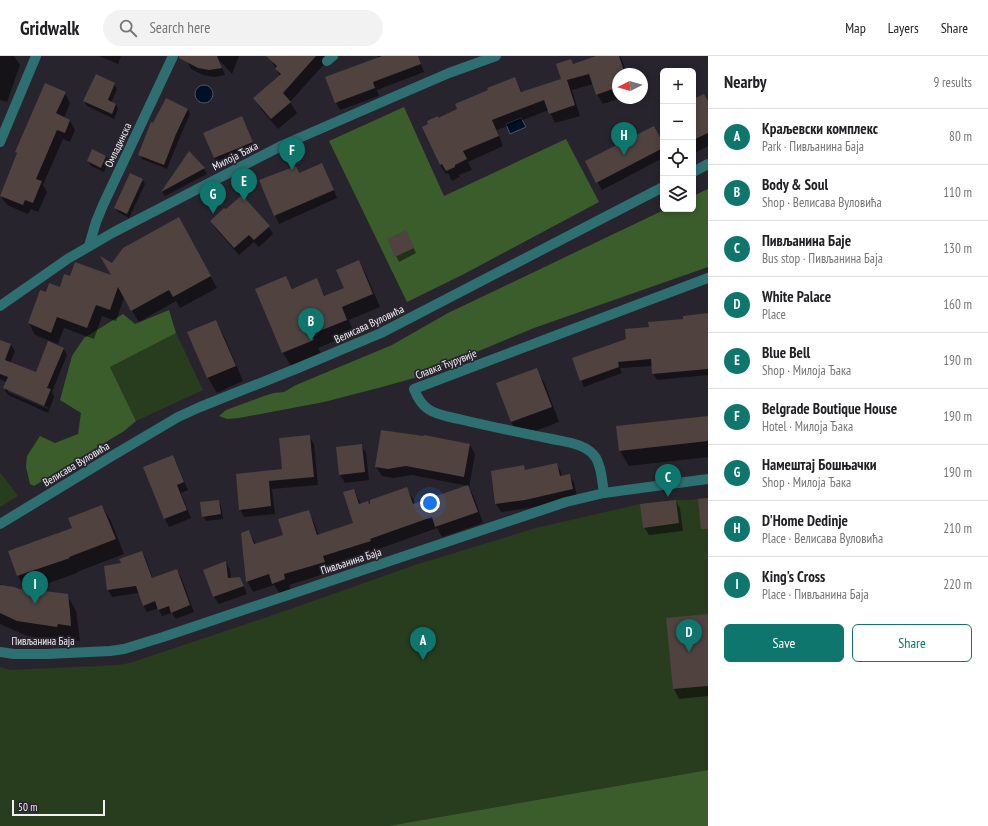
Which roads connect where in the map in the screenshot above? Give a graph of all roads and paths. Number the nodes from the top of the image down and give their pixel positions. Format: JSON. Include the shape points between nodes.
{"nodes":[{"id":1,"x":36,"y":56,"type":"edge"},
{"id":2,"x":173,"y":56,"type":"edge"},
{"id":3,"x":496,"y":56,"type":"edge"},
{"id":4,"x":0,"y":142,"type":"edge"},
{"id":5,"x":708,"y":164,"type":"edge"},
{"id":6,"x":696,"y":170,"type":"edge"},
{"id":7,"x":660,"y":189,"type":"edge"},
{"id":8,"x":89,"y":246,"type":"junction"},
{"id":9,"x":708,"y":278,"type":"edge"},
{"id":10,"x":0,"y":306,"type":"edge"},
{"id":11,"x":708,"y":479,"type":"edge"},
{"id":12,"x":604,"y":494,"type":"junction"},
{"id":13,"x":0,"y":524,"type":"edge"},
{"id":14,"x":0,"y":652,"type":"edge"}],
"edges":[{"from":1,"to":4,"type":"street"},
{"from":2,"to":8,"type":"street","name":"Омладинска","via":[[103,204]]},
{"from":3,"to":8,"type":"street","name":"Милоја Ђака","via":[[449,73],[284,145]]},
{"from":5,"to":6,"type":"street"},
{"from":7,"to":13,"type":"street","name":"Велисава Вуловића","via":[[381,333],[178,417]]},
{"from":8,"to":10,"type":"street","name":"Милоја Ђака"},
{"from":9,"to":12,"type":"street","name":"Славка Ћурувије","via":[[414,389],[423,405],[437,414],[584,448],[596,458]]},
{"from":11,"to":12,"type":"street","name":"Пивљанина Баја"},
{"from":12,"to":14,"type":"street","name":"Пивљанина Баја","via":[[541,510],[124,649],[61,654]]}]}
